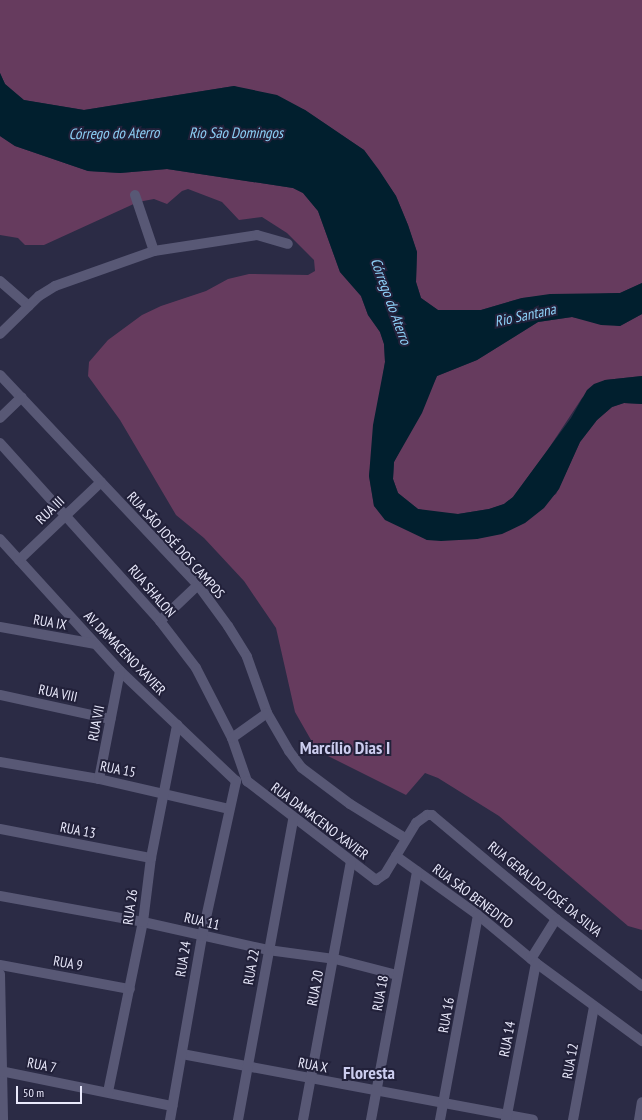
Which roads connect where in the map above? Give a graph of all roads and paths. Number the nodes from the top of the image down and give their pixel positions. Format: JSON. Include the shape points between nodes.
{"nodes":[{"id":1,"x":134,"y":195,"type":"dead end"},
{"id":2,"x":288,"y":244,"type":"dead end"},
{"id":3,"x":154,"y":250,"type":"junction"},
{"id":4,"x":0,"y":281,"type":"edge"},
{"id":5,"x":29,"y":306,"type":"junction"},
{"id":6,"x":0,"y":334,"type":"edge"},
{"id":7,"x":0,"y":375,"type":"edge"},
{"id":8,"x":22,"y":397,"type":"junction"},
{"id":9,"x":0,"y":418,"type":"edge"},
{"id":10,"x":0,"y":443,"type":"edge"},
{"id":11,"x":101,"y":482,"type":"junction"},
{"id":12,"x":66,"y":514,"type":"junction"},
{"id":13,"x":0,"y":539,"type":"edge"},
{"id":14,"x":20,"y":560,"type":"junction"},
{"id":15,"x":198,"y":585,"type":"junction"},
{"id":16,"x":160,"y":621,"type":"junction"},
{"id":17,"x":0,"y":627,"type":"edge"},
{"id":18,"x":95,"y":644,"type":"junction"},
{"id":19,"x":120,"y":671,"type":"junction"},
{"id":20,"x":0,"y":695,"type":"edge"},
{"id":21,"x":267,"y":713,"type":"junction"},
{"id":22,"x":110,"y":719,"type":"junction"},
{"id":23,"x":177,"y":725,"type":"junction"},
{"id":24,"x":232,"y":738,"type":"junction"},
{"id":25,"x":0,"y":762,"type":"edge"},
{"id":26,"x":99,"y":780,"type":"junction"},
{"id":27,"x":236,"y":781,"type":"junction"},
{"id":28,"x":247,"y":781,"type":"junction"},
{"id":29,"x":164,"y":793,"type":"junction"},
{"id":30,"x":229,"y":809,"type":"junction"},
{"id":31,"x":293,"y":819,"type":"junction"},
{"id":32,"x":0,"y":829,"type":"edge"},
{"id":33,"x":405,"y":838,"type":"junction"},
{"id":34,"x":396,"y":856,"type":"junction"},
{"id":35,"x":151,"y":858,"type":"junction"},
{"id":36,"x":351,"y":862,"type":"junction"},
{"id":37,"x":417,"y":871,"type":"junction"},
{"id":38,"x":0,"y":896,"type":"edge"},
{"id":39,"x":478,"y":915,"type":"junction"},
{"id":40,"x":556,"y":919,"type":"junction"},
{"id":41,"x":143,"y":922,"type":"junction"},
{"id":42,"x":202,"y":936,"type":"junction"},
{"id":43,"x":268,"y":950,"type":"junction"},
{"id":44,"x":335,"y":959,"type":"junction"},
{"id":45,"x":534,"y":961,"type":"junction"},
{"id":46,"x":0,"y":965,"type":"edge"},
{"id":47,"x":0,"y":974,"type":"edge"},
{"id":48,"x":397,"y":975,"type":"junction"},
{"id":49,"x":642,"y":986,"type":"edge"},
{"id":50,"x":130,"y":989,"type":"junction"},
{"id":51,"x":594,"y":1007,"type":"junction"},
{"id":52,"x":642,"y":1041,"type":"edge"},
{"id":53,"x":182,"y":1054,"type":"junction"},
{"id":54,"x":248,"y":1066,"type":"junction"},
{"id":55,"x":1,"y":1071,"type":"edge"},
{"id":56,"x":311,"y":1080,"type":"junction"},
{"id":57,"x":377,"y":1090,"type":"junction"},
{"id":58,"x":108,"y":1092,"type":"junction"},
{"id":59,"x":444,"y":1101,"type":"junction"},
{"id":60,"x":642,"y":1102,"type":"edge"},
{"id":61,"x":172,"y":1106,"type":"junction"},
{"id":62,"x":507,"y":1117,"type":"edge"},
{"id":63,"x":3,"y":1120,"type":"edge"},
{"id":64,"x":170,"y":1120,"type":"edge"},
{"id":65,"x":238,"y":1120,"type":"edge"},
{"id":66,"x":304,"y":1120,"type":"edge"},
{"id":67,"x":371,"y":1120,"type":"edge"},
{"id":68,"x":440,"y":1120,"type":"edge"},
{"id":69,"x":533,"y":1120,"type":"edge"},
{"id":70,"x":573,"y":1120,"type":"edge"},
{"id":71,"x":639,"y":1120,"type":"edge"}],
"edges":[{"from":1,"to":3,"type":"street"},
{"from":2,"to":3,"type":"street","via":[[257,235]]},
{"from":3,"to":5,"type":"street","via":[[55,286]]},
{"from":4,"to":5,"type":"street"},
{"from":5,"to":6,"type":"street"},
{"from":7,"to":8,"type":"street","name":"RUA SÃO JOSÉ DOS CAMPOS"},
{"from":8,"to":9,"type":"street"},
{"from":8,"to":11,"type":"street","name":"RUA SÃO JOSÉ DOS CAMPOS"},
{"from":10,"to":12,"type":"street","name":"RUA SHALON"},
{"from":11,"to":12,"type":"street","name":"RUA III"},
{"from":11,"to":15,"type":"street","name":"RUA SÃO JOSÉ DOS CAMPOS"},
{"from":12,"to":14,"type":"street","name":"RUA III"},
{"from":12,"to":16,"type":"street","name":"RUA SHALON"},
{"from":13,"to":14,"type":"street","name":"AV. DAMACENO XAVIER"},
{"from":14,"to":18,"type":"street","name":"AV. DAMACENO XAVIER"},
{"from":15,"to":16,"type":"street"},
{"from":15,"to":21,"type":"street","name":"RUA SÃO JOSÉ DOS CAMPOS","via":[[247,657]]},
{"from":16,"to":24,"type":"street","name":"RUA SHALON","via":[[196,668]]},
{"from":17,"to":18,"type":"street","name":"RUA IX"},
{"from":18,"to":19,"type":"street","name":"AV. DAMACENO XAVIER"},
{"from":19,"to":22,"type":"street","name":"RUA VII"},
{"from":19,"to":23,"type":"street","name":"AV. DAMACENO XAVIER"},
{"from":20,"to":22,"type":"street","name":"RUA VIII"},
{"from":21,"to":24,"type":"street"},
{"from":21,"to":33,"type":"street","name":"RUA SÃO JOSÉ DOS CAMPOS","via":[[302,768],[350,804]]},
{"from":22,"to":26,"type":"street","name":"RUA VII"},
{"from":23,"to":27,"type":"street","name":"AV. DAMACENO XAVIER"},
{"from":23,"to":29,"type":"street","name":"RUA 26"},
{"from":24,"to":28,"type":"street","name":"RUA SHALON"},
{"from":25,"to":26,"type":"street","name":"RUA 15"},
{"from":26,"to":29,"type":"street","name":"RUA 15"},
{"from":27,"to":28,"type":"street"},
{"from":27,"to":30,"type":"street","name":"RUA 24"},
{"from":28,"to":31,"type":"street","name":"RUA DAMACENO XAVIER"},
{"from":29,"to":30,"type":"street","name":"RUA 15"},
{"from":29,"to":35,"type":"street","name":"RUA 26"},
{"from":30,"to":42,"type":"street","name":"RUA 24"},
{"from":31,"to":36,"type":"street","name":"RUA DAMACENO XAVIER"},
{"from":31,"to":43,"type":"street","name":"RUA 22"},
{"from":32,"to":35,"type":"street","name":"RUA 13"},
{"from":33,"to":34,"type":"street"},
{"from":33,"to":40,"type":"street","name":"RUA GERALDO JOSÉ DA SILVA","via":[[416,823],[430,815]]},
{"from":34,"to":36,"type":"street","name":"RUA DAMACENO XAVIER","via":[[378,879],[371,878]]},
{"from":34,"to":37,"type":"street","name":"RUA SÃO BENEDITO"},
{"from":35,"to":41,"type":"street","name":"RUA 26"},
{"from":36,"to":44,"type":"street","name":"RUA 20"},
{"from":37,"to":39,"type":"street","name":"RUA SÃO BENEDITO"},
{"from":37,"to":48,"type":"street","name":"RUA 18"},
{"from":38,"to":41,"type":"street","name":"RUA 11"},
{"from":39,"to":45,"type":"street","name":"RUA SÃO BENEDITO"},
{"from":39,"to":59,"type":"street","name":"RUA 16"},
{"from":40,"to":45,"type":"street"},
{"from":40,"to":49,"type":"street","name":"RUA GERALDO JOSÉ DA SILVA"},
{"from":41,"to":42,"type":"street","name":"RUA 11"},
{"from":41,"to":50,"type":"street","name":"RUA 26"},
{"from":42,"to":43,"type":"street","name":"RUA 11"},
{"from":42,"to":53,"type":"street","name":"RUA 24"},
{"from":43,"to":44,"type":"street","name":"RUA 11"},
{"from":43,"to":54,"type":"street","name":"RUA 22"},
{"from":44,"to":48,"type":"street","name":"RUA 11"},
{"from":44,"to":56,"type":"street","name":"RUA 20"},
{"from":45,"to":51,"type":"street","name":"RUA SÃO BENEDITO"},
{"from":45,"to":62,"type":"street","name":"RUA 14"},
{"from":46,"to":50,"type":"street","name":"RUA 9"},
{"from":47,"to":55,"type":"street"},
{"from":48,"to":57,"type":"street","name":"RUA 18"},
{"from":50,"to":58,"type":"street","name":"RUA 26"},
{"from":51,"to":52,"type":"street","name":"RUA SÃO BENEDITO"},
{"from":51,"to":70,"type":"street","name":"RUA 12"},
{"from":53,"to":54,"type":"street","name":"RUA X"},
{"from":53,"to":61,"type":"street","name":"RUA 24"},
{"from":54,"to":56,"type":"street","name":"RUA X"},
{"from":54,"to":65,"type":"street","name":"RUA 22"},
{"from":55,"to":58,"type":"street","name":"RUA 7"},
{"from":55,"to":63,"type":"street"},
{"from":56,"to":57,"type":"street","name":"RUA X"},
{"from":56,"to":66,"type":"street","name":"RUA 20"},
{"from":57,"to":59,"type":"street","name":"RUA X"},
{"from":57,"to":67,"type":"street","name":"RUA 18"},
{"from":58,"to":61,"type":"street","name":"RUA 7"},
{"from":59,"to":62,"type":"street","name":"RUA X"},
{"from":59,"to":68,"type":"street","name":"RUA 16"},
{"from":60,"to":71,"type":"street"},
{"from":61,"to":64,"type":"street","name":"RUA 24"},
{"from":62,"to":69,"type":"street","name":"RUA X"}]}
